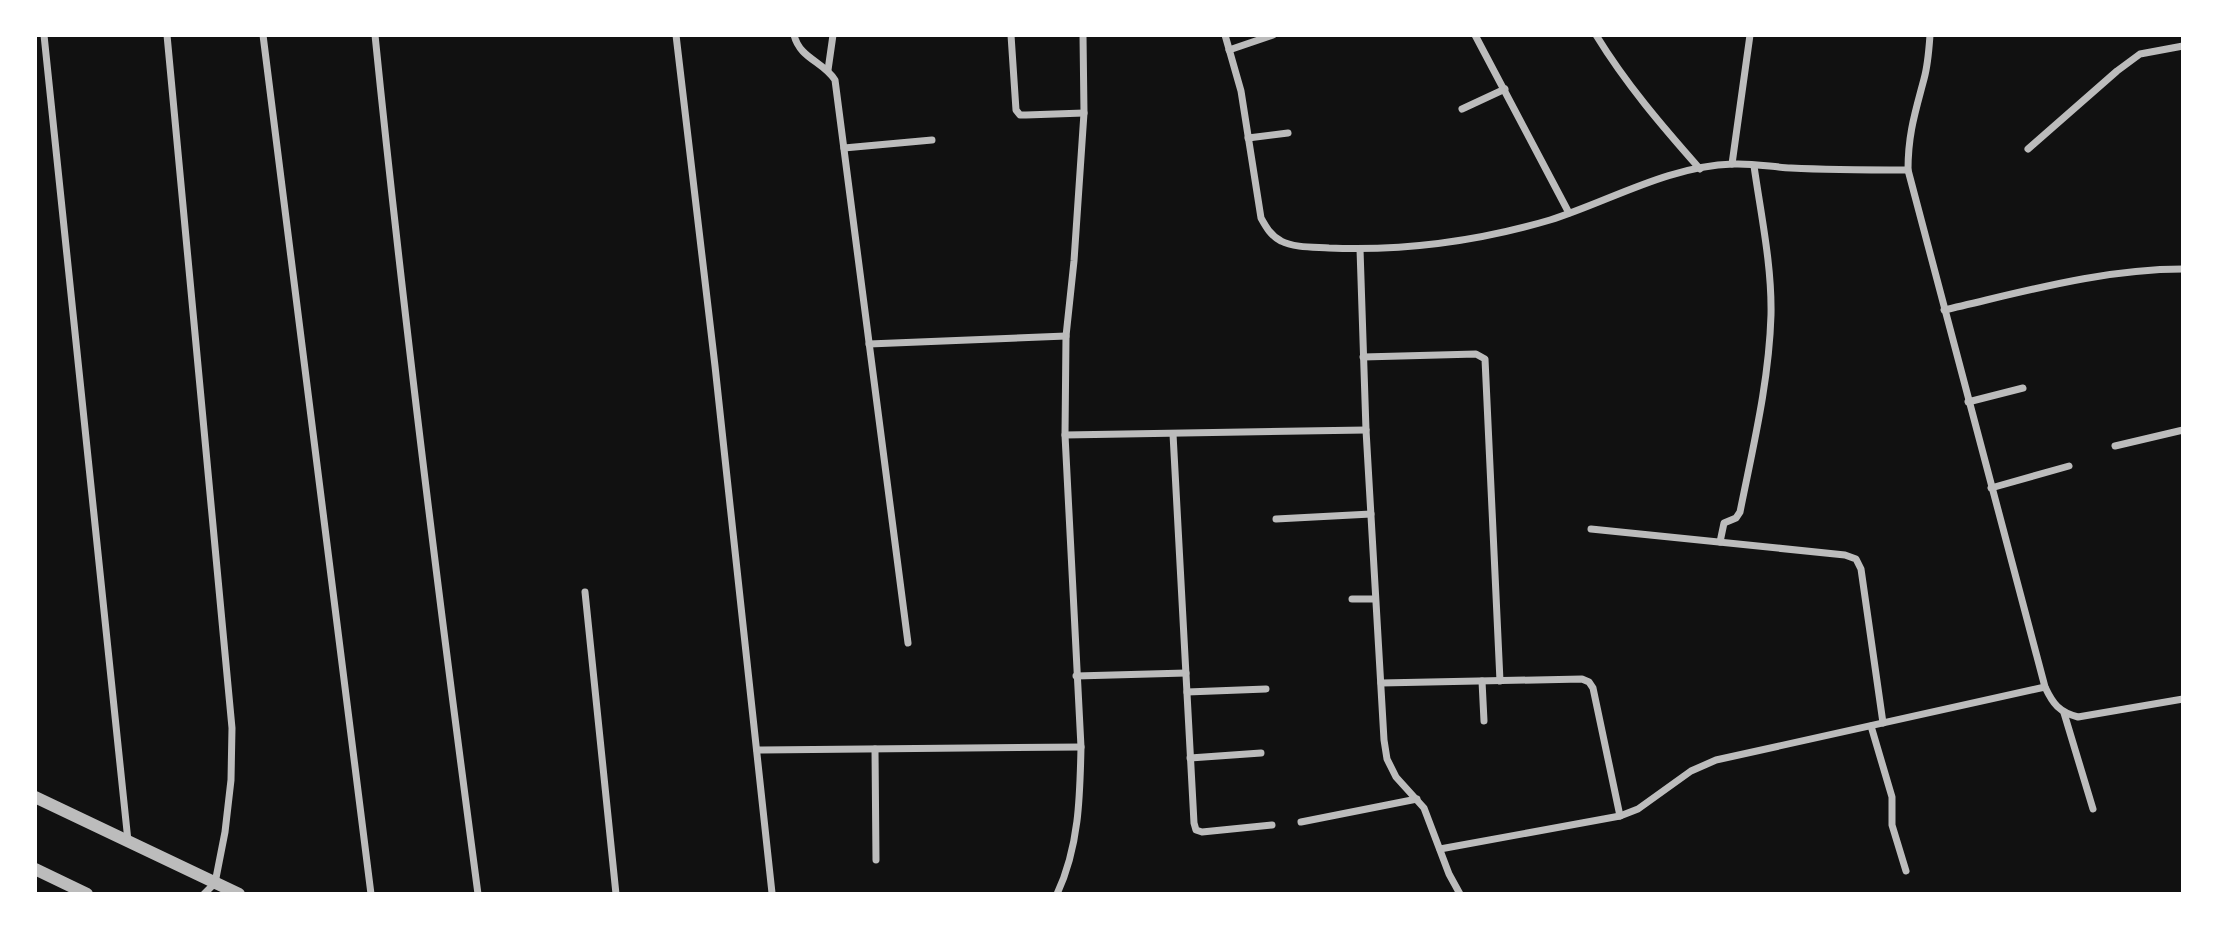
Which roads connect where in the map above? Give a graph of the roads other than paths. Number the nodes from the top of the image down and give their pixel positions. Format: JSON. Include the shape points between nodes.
{"nodes":[{"id":1,"x":44,"y":35,"type":"edge"},
{"id":2,"x":167,"y":35,"type":"edge"},
{"id":3,"x":263,"y":35,"type":"edge"},
{"id":4,"x":375,"y":35,"type":"edge"},
{"id":5,"x":676,"y":35,"type":"edge"},
{"id":6,"x":794,"y":35,"type":"edge"},
{"id":7,"x":832,"y":35,"type":"edge"},
{"id":8,"x":1010,"y":35,"type":"edge"},
{"id":9,"x":1083,"y":35,"type":"edge"},
{"id":10,"x":1225,"y":35,"type":"edge"},
{"id":11,"x":1273,"y":35,"type":"edge"},
{"id":12,"x":1475,"y":35,"type":"edge"},
{"id":13,"x":1596,"y":35,"type":"edge"},
{"id":14,"x":1750,"y":35,"type":"edge"},
{"id":15,"x":1930,"y":35,"type":"edge"},
{"id":16,"x":2183,"y":46,"type":"edge"},
{"id":17,"x":1229,"y":50,"type":"junction"},
{"id":18,"x":828,"y":70,"type":"junction"},
{"id":19,"x":1505,"y":89,"type":"junction"},
{"id":20,"x":1462,"y":109,"type":"dead end"},
{"id":21,"x":1084,"y":113,"type":"junction"},
{"id":22,"x":1287,"y":132,"type":"dead end"},
{"id":23,"x":1248,"y":138,"type":"junction"},
{"id":24,"x":932,"y":140,"type":"dead end"},
{"id":25,"x":844,"y":148,"type":"junction"},
{"id":26,"x":2028,"y":149,"type":"dead end"},
{"id":27,"x":1732,"y":164,"type":"junction"},
{"id":28,"x":1754,"y":166,"type":"junction"},
{"id":29,"x":1700,"y":169,"type":"junction"},
{"id":30,"x":1908,"y":170,"type":"junction"},
{"id":31,"x":1569,"y":213,"type":"junction"},
{"id":32,"x":1360,"y":249,"type":"junction"},
{"id":33,"x":2183,"y":270,"type":"edge"},
{"id":34,"x":1944,"y":310,"type":"junction"},
{"id":35,"x":1066,"y":336,"type":"junction"},
{"id":36,"x":869,"y":344,"type":"junction"},
{"id":37,"x":1363,"y":356,"type":"junction"},
{"id":38,"x":2023,"y":388,"type":"dead end"},
{"id":39,"x":1968,"y":402,"type":"junction"},
{"id":40,"x":1366,"y":430,"type":"junction"},
{"id":41,"x":2183,"y":430,"type":"edge"},
{"id":42,"x":1173,"y":434,"type":"junction"},
{"id":43,"x":1065,"y":435,"type":"junction"},
{"id":44,"x":2115,"y":446,"type":"dead end"},
{"id":45,"x":2069,"y":466,"type":"dead end"},
{"id":46,"x":1991,"y":488,"type":"junction"},
{"id":47,"x":1371,"y":514,"type":"junction"},
{"id":48,"x":1276,"y":519,"type":"dead end"},
{"id":49,"x":1591,"y":529,"type":"dead end"},
{"id":50,"x":1720,"y":542,"type":"junction"},
{"id":51,"x":584,"y":592,"type":"dead end"},
{"id":52,"x":1352,"y":598,"type":"dead end"},
{"id":53,"x":1375,"y":599,"type":"junction"},
{"id":54,"x":908,"y":643,"type":"dead end"},
{"id":55,"x":1185,"y":673,"type":"junction"},
{"id":56,"x":1076,"y":676,"type":"junction"},
{"id":57,"x":1482,"y":681,"type":"junction"},
{"id":58,"x":1500,"y":681,"type":"junction"},
{"id":59,"x":1381,"y":683,"type":"junction"},
{"id":60,"x":2045,"y":687,"type":"junction"},
{"id":61,"x":1266,"y":689,"type":"dead end"},
{"id":62,"x":1186,"y":692,"type":"junction"},
{"id":63,"x":2183,"y":699,"type":"edge"},
{"id":64,"x":2064,"y":713,"type":"junction"},
{"id":65,"x":1484,"y":721,"type":"dead end"},
{"id":66,"x":1884,"y":723,"type":"junction"},
{"id":67,"x":1871,"y":726,"type":"junction"},
{"id":68,"x":1081,"y":747,"type":"junction"},
{"id":69,"x":875,"y":749,"type":"junction"},
{"id":70,"x":757,"y":750,"type":"junction"},
{"id":71,"x":1261,"y":753,"type":"dead end"},
{"id":72,"x":1190,"y":758,"type":"junction"},
{"id":73,"x":35,"y":797,"type":"edge"},
{"id":74,"x":1417,"y":799,"type":"junction"},
{"id":75,"x":2092,"y":809,"type":"dead end"},
{"id":76,"x":1620,"y":816,"type":"junction"},
{"id":77,"x":1301,"y":822,"type":"dead end"},
{"id":78,"x":1272,"y":825,"type":"dead end"},
{"id":79,"x":128,"y":841,"type":"junction"},
{"id":80,"x":1440,"y":849,"type":"junction"},
{"id":81,"x":876,"y":860,"type":"dead end"},
{"id":82,"x":35,"y":869,"type":"edge"},
{"id":83,"x":1906,"y":871,"type":"dead end"},
{"id":84,"x":215,"y":883,"type":"junction"},
{"id":85,"x":772,"y":893,"type":"edge"},
{"id":86,"x":87,"y":894,"type":"edge"},
{"id":87,"x":204,"y":894,"type":"edge"},
{"id":88,"x":239,"y":894,"type":"edge"},
{"id":89,"x":371,"y":894,"type":"edge"},
{"id":90,"x":478,"y":894,"type":"edge"},
{"id":91,"x":616,"y":894,"type":"edge"},
{"id":92,"x":1057,"y":894,"type":"edge"},
{"id":93,"x":1460,"y":894,"type":"edge"}],
"edges":[{"from":1,"to":79,"type":"street"},
{"from":2,"to":84,"type":"street","via":[[232,728],[231,780]]},
{"from":3,"to":89,"type":"street"},
{"from":4,"to":90,"type":"street","via":[[437,582]]},
{"from":5,"to":70,"type":"street"},
{"from":6,"to":18,"type":"street","via":[[799,50]]},
{"from":7,"to":18,"type":"street"},
{"from":8,"to":21,"type":"street","via":[[1016,110],[1026,115]]},
{"from":9,"to":21,"type":"street"},
{"from":10,"to":17,"type":"street"},
{"from":11,"to":17,"type":"street"},
{"from":12,"to":19,"type":"street"},
{"from":13,"to":29,"type":"street","via":[[1654,117]]},
{"from":14,"to":27,"type":"street"},
{"from":15,"to":30,"type":"street","via":[[1908,143]]},
{"from":16,"to":26,"type":"street","via":[[2140,54]]},
{"from":17,"to":23,"type":"street"},
{"from":18,"to":25,"type":"street","via":[[835,80]]},
{"from":19,"to":20,"type":"street"},
{"from":19,"to":31,"type":"street"},
{"from":21,"to":35,"type":"street"},
{"from":22,"to":23,"type":"street"},
{"from":23,"to":32,"type":"street","via":[[1256,200],[1270,233],[1282,242]]},
{"from":24,"to":25,"type":"street"},
{"from":25,"to":36,"type":"street"},
{"from":27,"to":28,"type":"street"},
{"from":27,"to":29,"type":"street"},
{"from":28,"to":30,"type":"street"},
{"from":28,"to":50,"type":"street","via":[[1771,313],[1768,359],[1740,512],[1736,519],[1724,523]]},
{"from":29,"to":31,"type":"street","via":[[1640,185]]},
{"from":30,"to":34,"type":"street"},
{"from":31,"to":32,"type":"street","via":[[1472,237]]},
{"from":32,"to":37,"type":"street"},
{"from":33,"to":34,"type":"street","via":[[2099,275]]},
{"from":34,"to":39,"type":"street"},
{"from":35,"to":36,"type":"street"},
{"from":35,"to":43,"type":"street"},
{"from":36,"to":54,"type":"street"},
{"from":37,"to":40,"type":"street"},
{"from":37,"to":58,"type":"street","via":[[1476,354],[1485,359]]},
{"from":38,"to":39,"type":"street"},
{"from":39,"to":46,"type":"street"},
{"from":40,"to":42,"type":"street"},
{"from":40,"to":47,"type":"street"},
{"from":41,"to":44,"type":"street"},
{"from":42,"to":43,"type":"street"},
{"from":42,"to":55,"type":"street"},
{"from":43,"to":56,"type":"street"},
{"from":45,"to":46,"type":"street"},
{"from":46,"to":60,"type":"street"},
{"from":47,"to":48,"type":"street"},
{"from":47,"to":53,"type":"street"},
{"from":49,"to":50,"type":"street"},
{"from":50,"to":66,"type":"street","via":[[1856,559]]},
{"from":51,"to":91,"type":"street"},
{"from":52,"to":53,"type":"street"},
{"from":53,"to":59,"type":"street"},
{"from":55,"to":56,"type":"street"},
{"from":55,"to":62,"type":"street"},
{"from":56,"to":68,"type":"street"},
{"from":57,"to":58,"type":"street"},
{"from":57,"to":59,"type":"street"},
{"from":57,"to":65,"type":"street"},
{"from":58,"to":76,"type":"street","via":[[1588,682]]},
{"from":59,"to":74,"type":"street","via":[[1387,759],[1396,777]]},
{"from":60,"to":64,"type":"street","via":[[2053,704]]},
{"from":60,"to":66,"type":"street"},
{"from":61,"to":62,"type":"street"},
{"from":62,"to":72,"type":"street"},
{"from":63,"to":64,"type":"street","via":[[2092,716]]},
{"from":64,"to":75,"type":"street"},
{"from":66,"to":67,"type":"street"},
{"from":67,"to":76,"type":"street","via":[[1716,760]]},
{"from":67,"to":83,"type":"street","via":[[1892,797],[1892,825]]},
{"from":68,"to":69,"type":"street"},
{"from":68,"to":92,"type":"street","via":[[1075,839]]},
{"from":69,"to":70,"type":"street"},
{"from":69,"to":81,"type":"street"},
{"from":70,"to":85,"type":"street"},
{"from":71,"to":72,"type":"street"},
{"from":72,"to":78,"type":"street","via":[[1196,830]]},
{"from":73,"to":79,"type":"street"},
{"from":74,"to":77,"type":"street"},
{"from":74,"to":80,"type":"street"},
{"from":76,"to":80,"type":"street"},
{"from":79,"to":84,"type":"street"},
{"from":80,"to":93,"type":"street"},
{"from":82,"to":86,"type":"street"},
{"from":84,"to":87,"type":"street"},
{"from":84,"to":88,"type":"street"}]}
